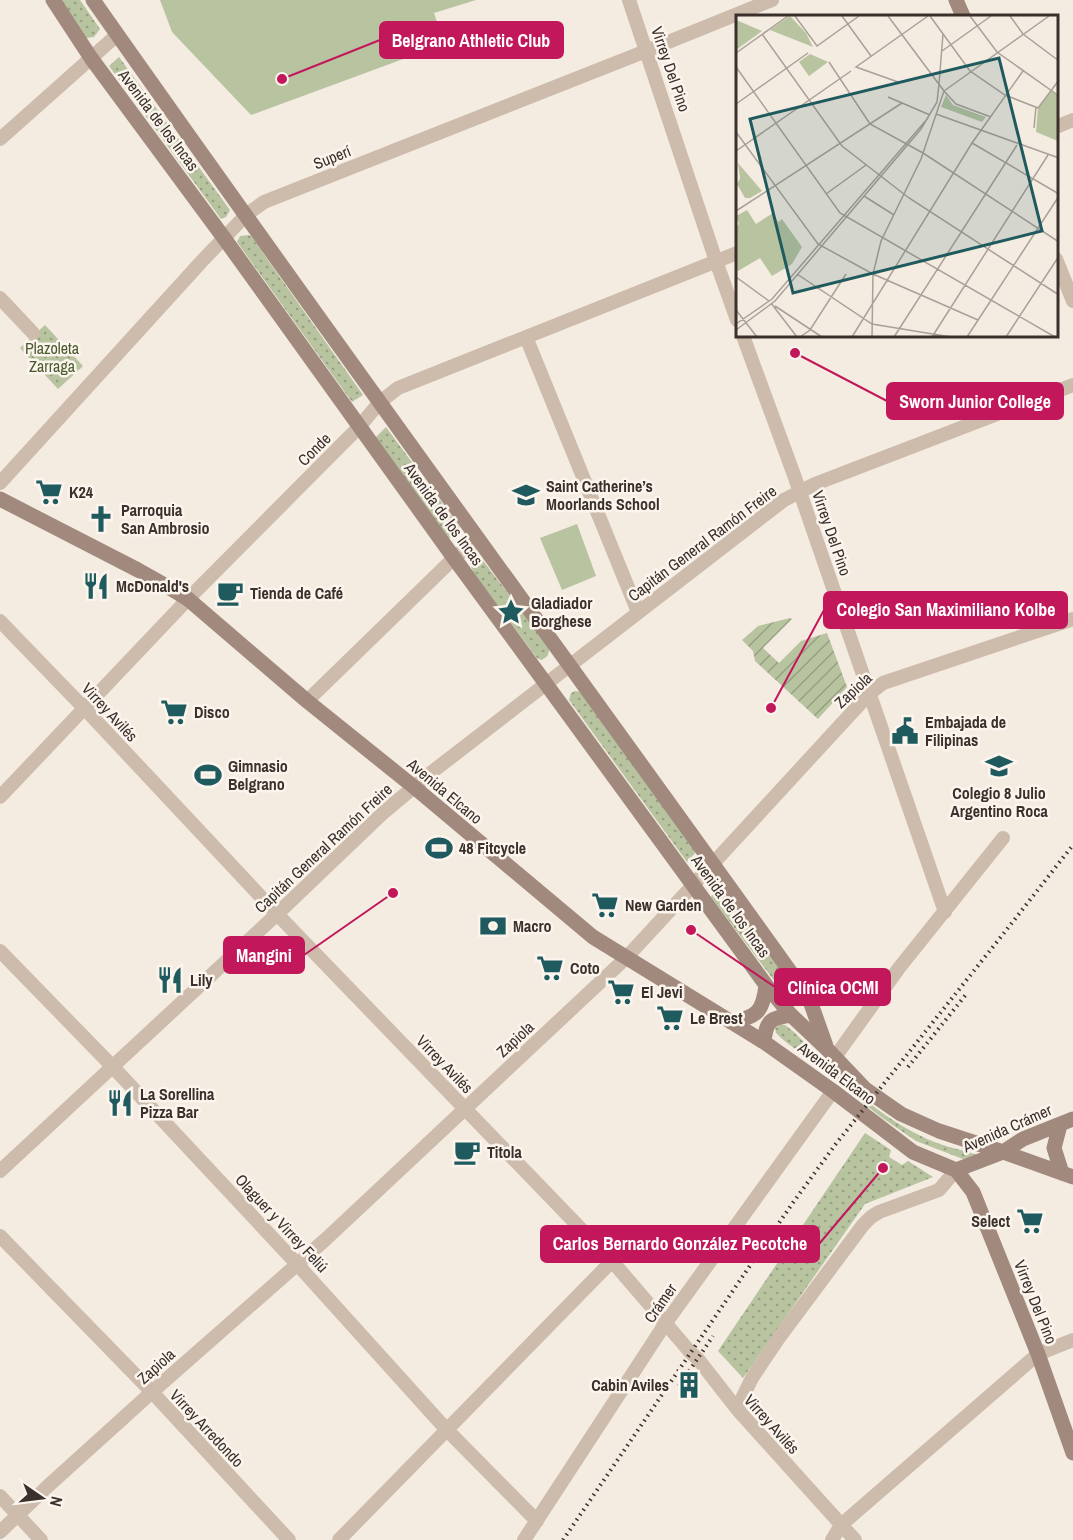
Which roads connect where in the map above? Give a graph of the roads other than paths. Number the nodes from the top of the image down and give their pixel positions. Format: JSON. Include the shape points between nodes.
{"nodes":[{"id":1,"x":53,"y":0,"type":"edge"},
{"id":2,"x":93,"y":0,"type":"edge"},
{"id":3,"x":629,"y":0,"type":"edge"},
{"id":4,"x":772,"y":0,"type":"edge"},
{"id":5,"x":956,"y":0,"type":"edge"},
{"id":6,"x":963,"y":15,"type":"edge"},
{"id":7,"x":117,"y":35,"type":"junction"},
{"id":8,"x":646,"y":51,"type":"junction"},
{"id":9,"x":91,"y":58,"type":"junction"},
{"id":10,"x":1073,"y":120,"type":"edge"},
{"id":11,"x":1058,"y":126,"type":"edge"},
{"id":12,"x":0,"y":139,"type":"edge"},
{"id":13,"x":246,"y":215,"type":"junction"},
{"id":14,"x":224,"y":238,"type":"junction"},
{"id":15,"x":736,"y":252,"type":"edge"},
{"id":16,"x":716,"y":261,"type":"junction"},
{"id":17,"x":1058,"y":264,"type":"edge"},
{"id":18,"x":0,"y":298,"type":"edge"},
{"id":19,"x":1073,"y":301,"type":"edge"},
{"id":20,"x":736,"y":317,"type":"edge"},
{"id":21,"x":33,"y":333,"type":"dead end"},
{"id":22,"x":526,"y":337,"type":"junction"},
{"id":23,"x":744,"y":338,"type":"edge"},
{"id":24,"x":1073,"y":385,"type":"edge"},
{"id":25,"x":380,"y":402,"type":"junction"},
{"id":26,"x":359,"y":427,"type":"junction"},
{"id":27,"x":0,"y":483,"type":"edge"},
{"id":28,"x":799,"y":491,"type":"junction"},
{"id":29,"x":0,"y":499,"type":"edge"},
{"id":30,"x":477,"y":539,"type":"junction"},
{"id":31,"x":454,"y":558,"type":"junction"},
{"id":32,"x":188,"y":599,"type":"junction"},
{"id":33,"x":638,"y":612,"type":"junction"},
{"id":34,"x":1073,"y":619,"type":"edge"},
{"id":35,"x":0,"y":621,"type":"edge"},
{"id":36,"x":571,"y":666,"type":"junction"},
{"id":37,"x":547,"y":684,"type":"junction"},
{"id":38,"x":869,"y":694,"type":"junction"},
{"id":39,"x":307,"y":701,"type":"junction"},
{"id":40,"x":85,"y":709,"type":"junction"},
{"id":41,"x":414,"y":787,"type":"junction"},
{"id":42,"x":0,"y":797,"type":"edge"},
{"id":43,"x":1003,"y":838,"type":"dead end"},
{"id":44,"x":712,"y":863,"type":"junction"},
{"id":45,"x":693,"y":884,"type":"junction"},
{"id":46,"x":945,"y":912,"type":"junction"},
{"id":47,"x":277,"y":914,"type":"junction"},
{"id":48,"x":0,"y":951,"type":"edge"},
{"id":49,"x":626,"y":958,"type":"junction"},
{"id":50,"x":766,"y":985,"type":"junction"},
{"id":51,"x":791,"y":1015,"type":"junction"},
{"id":52,"x":731,"y":1022,"type":"junction"},
{"id":53,"x":764,"y":1042,"type":"junction"},
{"id":54,"x":831,"y":1053,"type":"junction"},
{"id":55,"x":113,"y":1067,"type":"junction"},
{"id":56,"x":833,"y":1091,"type":"junction"},
{"id":57,"x":465,"y":1109,"type":"junction"},
{"id":58,"x":1066,"y":1122,"type":"edge"},
{"id":59,"x":1003,"y":1152,"type":"junction"},
{"id":60,"x":956,"y":1170,"type":"junction"},
{"id":61,"x":0,"y":1171,"type":"edge"},
{"id":62,"x":1068,"y":1175,"type":"edge"},
{"id":63,"x":0,"y":1236,"type":"edge"},
{"id":64,"x":612,"y":1261,"type":"junction"},
{"id":65,"x":297,"y":1264,"type":"junction"},
{"id":66,"x":664,"y":1324,"type":"junction"},
{"id":67,"x":1073,"y":1340,"type":"edge"},
{"id":68,"x":1038,"y":1354,"type":"junction"},
{"id":69,"x":152,"y":1392,"type":"junction"},
{"id":70,"x":736,"y":1409,"type":"junction"},
{"id":71,"x":446,"y":1429,"type":"junction"},
{"id":72,"x":1073,"y":1453,"type":"edge"},
{"id":73,"x":0,"y":1496,"type":"edge"},
{"id":74,"x":18,"y":1515,"type":"junction"},
{"id":75,"x":537,"y":1521,"type":"junction"},
{"id":76,"x":841,"y":1525,"type":"junction"},
{"id":77,"x":0,"y":1532,"type":"edge"},
{"id":78,"x":41,"y":1540,"type":"edge"},
{"id":79,"x":289,"y":1540,"type":"edge"},
{"id":80,"x":339,"y":1540,"type":"edge"},
{"id":81,"x":524,"y":1540,"type":"edge"},
{"id":82,"x":832,"y":1540,"type":"edge"},
{"id":83,"x":855,"y":1540,"type":"edge"}],
"edges":[{"from":1,"to":9,"type":"main road","name":"Avenida de los Incas"},
{"from":2,"to":7,"type":"main road","name":"Avenida de los Incas"},
{"from":3,"to":8,"type":"street","name":"Virrey Del Pino"},
{"from":4,"to":8,"type":"street","name":"Superí"},
{"from":5,"to":6,"type":"main road"},
{"from":7,"to":9,"type":"street"},
{"from":7,"to":13,"type":"main road","name":"Avenida de los Incas"},
{"from":8,"to":13,"type":"street","name":"Superí","via":[[264,202]]},
{"from":8,"to":16,"type":"street","name":"Virrey Del Pino"},
{"from":9,"to":12,"type":"street"},
{"from":9,"to":14,"type":"main road","name":"Avenida de los Incas"},
{"from":10,"to":11,"type":"street"},
{"from":13,"to":14,"type":"street","name":"Superí"},
{"from":13,"to":25,"type":"main road","name":"Avenida de los Incas"},
{"from":14,"to":26,"type":"main road","name":"Avenida de los Incas"},
{"from":14,"to":27,"type":"street","name":"Superí"},
{"from":15,"to":16,"type":"street","name":"Conde"},
{"from":16,"to":20,"type":"street","name":"Virrey Del Pino"},
{"from":16,"to":22,"type":"street","name":"Conde"},
{"from":17,"to":19,"type":"street"},
{"from":18,"to":21,"type":"street"},
{"from":22,"to":25,"type":"street","name":"Conde","via":[[398,388]]},
{"from":22,"to":33,"type":"street"},
{"from":23,"to":28,"type":"street","name":"Virrey Del Pino"},
{"from":24,"to":28,"type":"street","name":"Capitán General Ramón Freire"},
{"from":25,"to":26,"type":"street","name":"Conde"},
{"from":25,"to":30,"type":"main road","name":"Avenida de los Incas"},
{"from":26,"to":31,"type":"main road","name":"Avenida de los Incas"},
{"from":26,"to":32,"type":"street","name":"Conde"},
{"from":28,"to":33,"type":"street","name":"Capitán General Ramón Freire"},
{"from":28,"to":38,"type":"street","name":"Virrey Del Pino"},
{"from":29,"to":32,"type":"main road","name":"Avenida Elcano"},
{"from":30,"to":31,"type":"street"},
{"from":30,"to":36,"type":"main road","name":"Avenida de los Incas"},
{"from":31,"to":37,"type":"main road","name":"Avenida de los Incas"},
{"from":31,"to":39,"type":"street"},
{"from":32,"to":39,"type":"main road","name":"Avenida Elcano"},
{"from":32,"to":40,"type":"street","name":"Conde"},
{"from":33,"to":36,"type":"street","name":"Capitán General Ramón Freire"},
{"from":34,"to":38,"type":"street","name":"Zapiola","via":[[883,683]]},
{"from":35,"to":40,"type":"street","name":"Virrey Avilés"},
{"from":36,"to":37,"type":"street","name":"Capitán General Ramón Freire"},
{"from":36,"to":44,"type":"main road","name":"Avenida de los Incas"},
{"from":37,"to":41,"type":"street","name":"Capitán General Ramón Freire"},
{"from":37,"to":45,"type":"main road","name":"Avenida de los Incas"},
{"from":38,"to":44,"type":"street","name":"Zapiola"},
{"from":38,"to":46,"type":"street","name":"Virrey Del Pino"},
{"from":39,"to":41,"type":"main road","name":"Avenida Elcano"},
{"from":40,"to":42,"type":"street","name":"Conde"},
{"from":40,"to":47,"type":"street","name":"Virrey Avilés"},
{"from":41,"to":47,"type":"street","name":"Capitán General Ramón Freire"},
{"from":41,"to":49,"type":"main road","name":"Avenida Elcano","via":[[593,936]]},
{"from":43,"to":46,"type":"street"},
{"from":44,"to":45,"type":"street","name":"Zapiola"},
{"from":44,"to":54,"type":"main road","name":"Avenida de los Incas","via":[[809,998]]},
{"from":45,"to":49,"type":"street","name":"Zapiola"},
{"from":45,"to":50,"type":"main road","name":"Avenida de los Incas"},
{"from":46,"to":54,"type":"street"},
{"from":47,"to":55,"type":"street","name":"Capitán General Ramón Freire"},
{"from":47,"to":57,"type":"street","name":"Virrey Avilés"},
{"from":48,"to":55,"type":"street","name":"Olaguer y Virrey Feliú"},
{"from":49,"to":52,"type":"main road","name":"Avenida Elcano"},
{"from":49,"to":57,"type":"street","name":"Zapiola"},
{"from":50,"to":51,"type":"main road","name":"Avenida de los Incas"},
{"from":50,"to":52,"type":"main road","via":[[762,1007],[754,1015]]},
{"from":51,"to":53,"type":"main road","via":[[770,1021]]},
{"from":51,"to":54,"type":"main road","name":"Avenida de los Incas"},
{"from":52,"to":53,"type":"main road","name":"Avenida Elcano"},
{"from":53,"to":56,"type":"main road","name":"Avenida Elcano"},
{"from":54,"to":59,"type":"main road","name":"Avenida Elcano","via":[[865,1089],[901,1114]]},
{"from":55,"to":61,"type":"street","name":"Capitán General Ramón Freire"},
{"from":55,"to":65,"type":"street","name":"Olaguer y Virrey Feliú"},
{"from":56,"to":60,"type":"main road","name":"Avenida Elcano","via":[[913,1152]]},
{"from":56,"to":66,"type":"street","name":"Crámer"},
{"from":57,"to":64,"type":"street","name":"Virrey Avilés"},
{"from":57,"to":65,"type":"street","name":"Zapiola"},
{"from":58,"to":59,"type":"main road","name":"Avenida Crámer","via":[[1023,1139]]},
{"from":58,"to":62,"type":"main road","via":[[1054,1148]]},
{"from":59,"to":60,"type":"main road","name":"Avenida Crámer"},
{"from":59,"to":62,"type":"main road","name":"Avenida Elcano"},
{"from":60,"to":68,"type":"main road","name":"Virrey Del Pino","via":[[973,1192]]},
{"from":60,"to":70,"type":"street","via":[[939,1190],[871,1216],[778,1339]]},
{"from":63,"to":69,"type":"street","name":"Virrey Arredondo"},
{"from":64,"to":66,"type":"street","name":"Virrey Avilés"},
{"from":64,"to":71,"type":"street"},
{"from":65,"to":69,"type":"street","name":"Zapiola"},
{"from":65,"to":71,"type":"street","name":"Olaguer y Virrey Feliú"},
{"from":66,"to":70,"type":"street","name":"Virrey Avilés","via":[[698,1359]]},
{"from":66,"to":75,"type":"street","name":"Crámer"},
{"from":67,"to":68,"type":"street"},
{"from":68,"to":72,"type":"main road","name":"Virrey Del Pino"},
{"from":68,"to":76,"type":"street"},
{"from":69,"to":74,"type":"street","name":"Zapiola"},
{"from":69,"to":79,"type":"street","name":"Virrey Arredondo"},
{"from":70,"to":76,"type":"street","name":"Virrey Avilés"},
{"from":71,"to":75,"type":"street","name":"Olaguer y Virrey Feliú"},
{"from":71,"to":80,"type":"street"},
{"from":73,"to":74,"type":"street"},
{"from":74,"to":77,"type":"street","name":"Zapiola"},
{"from":74,"to":78,"type":"street"},
{"from":75,"to":81,"type":"street","name":"Crámer"},
{"from":76,"to":82,"type":"street"},
{"from":76,"to":83,"type":"street","name":"Virrey Avilés"}]}
